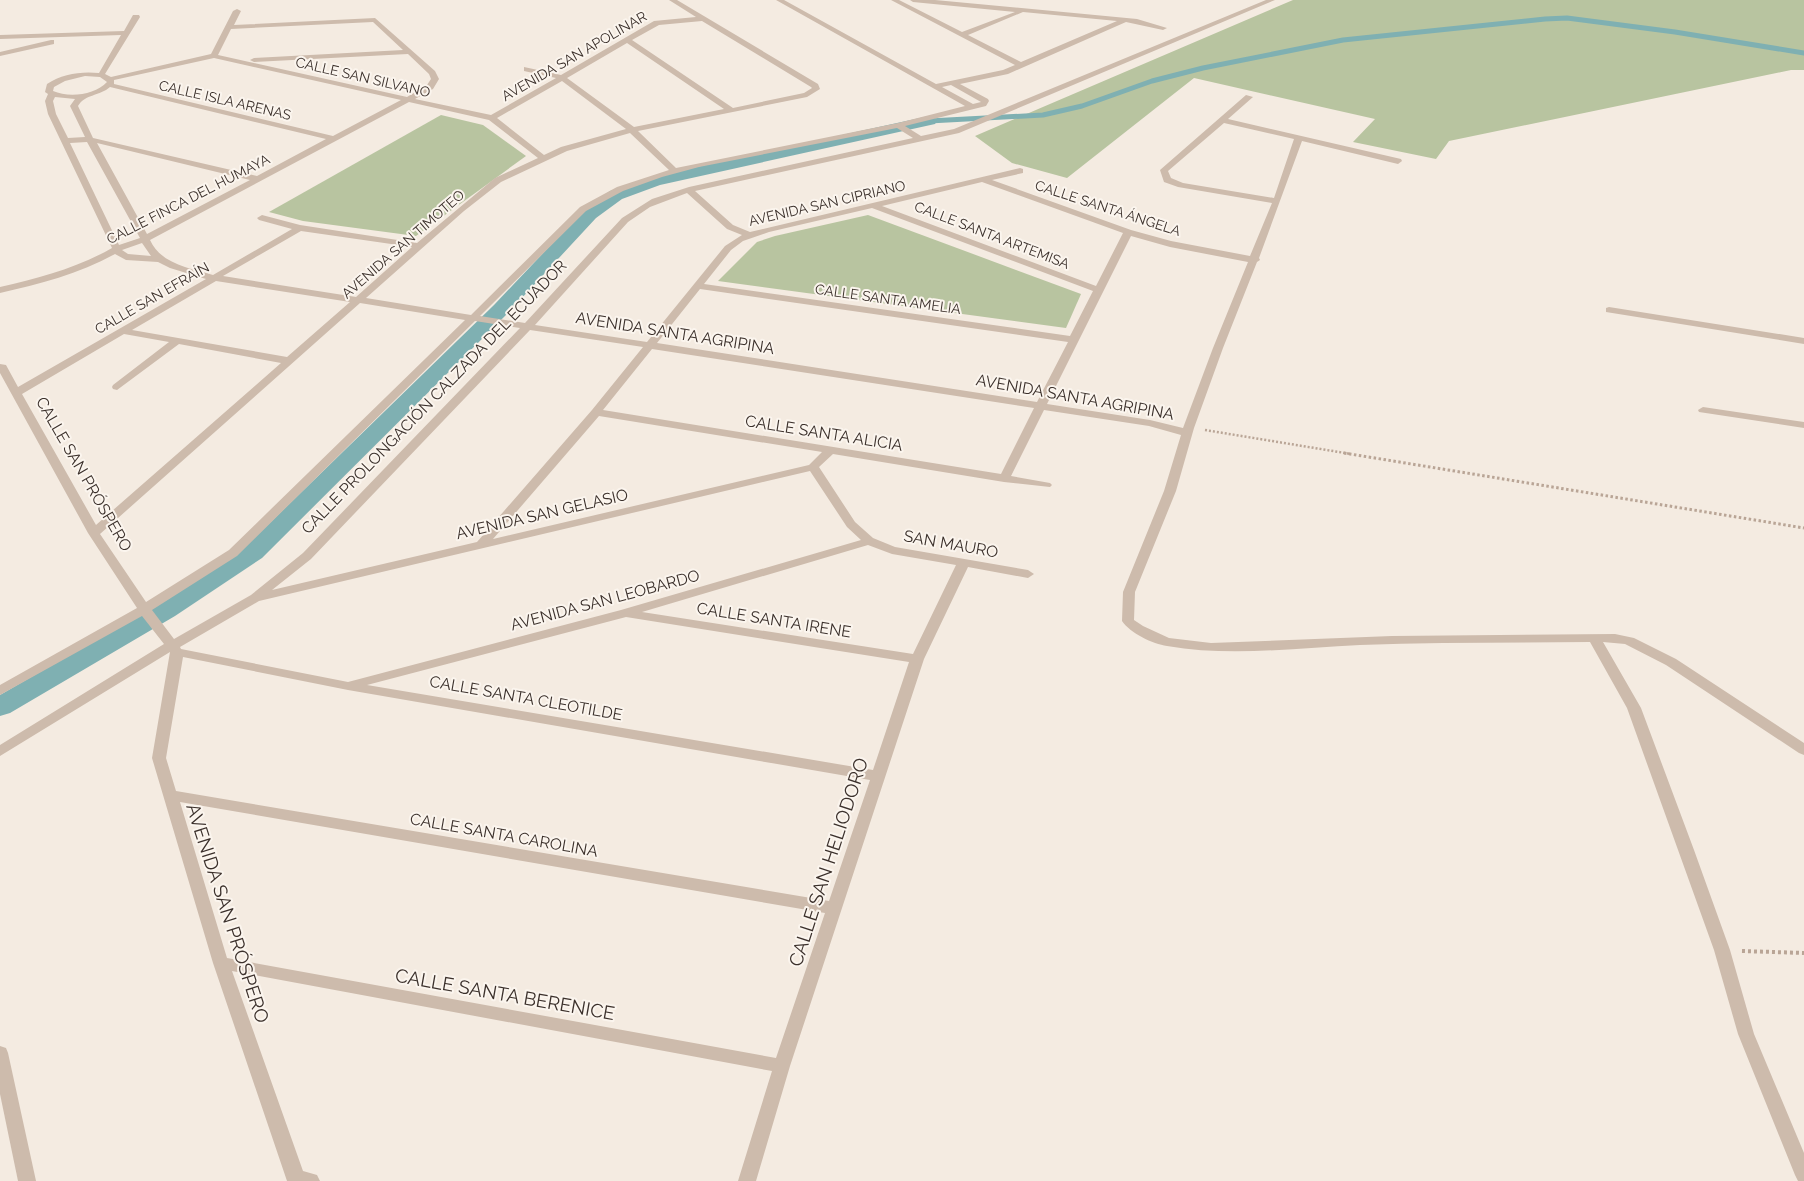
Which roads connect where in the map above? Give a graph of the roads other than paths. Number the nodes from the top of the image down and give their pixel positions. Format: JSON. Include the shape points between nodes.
{"nodes":[{"id":1,"x":672,"y":0,"type":"edge"},
{"id":2,"x":779,"y":0,"type":"edge"},
{"id":3,"x":894,"y":0,"type":"edge"},
{"id":4,"x":913,"y":0,"type":"edge"},
{"id":5,"x":1272,"y":0,"type":"edge"},
{"id":6,"x":237,"y":11,"type":"dead end"},
{"id":7,"x":1023,"y":11,"type":"junction"},
{"id":8,"x":136,"y":16,"type":"dead end"},
{"id":9,"x":701,"y":18,"type":"junction"},
{"id":10,"x":1124,"y":21,"type":"junction"},
{"id":11,"x":229,"y":27,"type":"junction"},
{"id":12,"x":1164,"y":28,"type":"dead end"},
{"id":13,"x":126,"y":33,"type":"junction"},
{"id":14,"x":88,"y":34,"type":"junction"},
{"id":15,"x":962,"y":36,"type":"junction"},
{"id":16,"x":0,"y":37,"type":"edge"},
{"id":17,"x":627,"y":40,"type":"junction"},
{"id":18,"x":409,"y":52,"type":"junction"},
{"id":19,"x":0,"y":54,"type":"edge"},
{"id":20,"x":214,"y":56,"type":"junction"},
{"id":21,"x":238,"y":61,"type":"junction"},
{"id":22,"x":1020,"y":66,"type":"junction"},
{"id":23,"x":527,"y":68,"type":"dead end"},
{"id":24,"x":101,"y":75,"type":"junction"},
{"id":25,"x":562,"y":77,"type":"junction"},
{"id":26,"x":110,"y":82,"type":"junction"},
{"id":27,"x":953,"y":83,"type":"junction"},
{"id":28,"x":936,"y":86,"type":"junction"},
{"id":29,"x":52,"y":94,"type":"junction"},
{"id":30,"x":83,"y":96,"type":"junction"},
{"id":31,"x":1249,"y":97,"type":"dead end"},
{"id":32,"x":407,"y":100,"type":"junction"},
{"id":33,"x":972,"y":107,"type":"junction"},
{"id":34,"x":732,"y":110,"type":"junction"},
{"id":35,"x":492,"y":118,"type":"junction"},
{"id":36,"x":1221,"y":120,"type":"junction"},
{"id":37,"x":898,"y":124,"type":"junction"},
{"id":38,"x":632,"y":130,"type":"junction"},
{"id":39,"x":1299,"y":138,"type":"junction"},
{"id":40,"x":89,"y":139,"type":"junction"},
{"id":41,"x":335,"y":139,"type":"junction"},
{"id":42,"x":920,"y":139,"type":"junction"},
{"id":43,"x":66,"y":142,"type":"junction"},
{"id":44,"x":543,"y":158,"type":"junction"},
{"id":45,"x":1398,"y":161,"type":"dead end"},
{"id":46,"x":674,"y":170,"type":"junction"},
{"id":47,"x":1020,"y":170,"type":"dead end"},
{"id":48,"x":258,"y":179,"type":"junction"},
{"id":49,"x":983,"y":180,"type":"junction"},
{"id":50,"x":689,"y":190,"type":"junction"},
{"id":51,"x":1277,"y":202,"type":"junction"},
{"id":52,"x":875,"y":206,"type":"junction"},
{"id":53,"x":262,"y":218,"type":"dead end"},
{"id":54,"x":300,"y":228,"type":"junction"},
{"id":55,"x":1128,"y":232,"type":"junction"},
{"id":56,"x":750,"y":235,"type":"junction"},
{"id":57,"x":145,"y":239,"type":"junction"},
{"id":58,"x":422,"y":246,"type":"junction"},
{"id":59,"x":117,"y":249,"type":"junction"},
{"id":60,"x":126,"y":258,"type":"junction"},
{"id":61,"x":159,"y":259,"type":"junction"},
{"id":62,"x":1255,"y":260,"type":"junction"},
{"id":63,"x":96,"y":261,"type":"junction"},
{"id":64,"x":215,"y":278,"type":"junction"},
{"id":65,"x":699,"y":286,"type":"junction"},
{"id":66,"x":0,"y":290,"type":"edge"},
{"id":67,"x":1099,"y":290,"type":"junction"},
{"id":68,"x":359,"y":300,"type":"junction"},
{"id":69,"x":1609,"y":310,"type":"dead end"},
{"id":70,"x":480,"y":319,"type":"junction"},
{"id":71,"x":529,"y":325,"type":"junction"},
{"id":72,"x":122,"y":331,"type":"junction"},
{"id":73,"x":1074,"y":340,"type":"junction"},
{"id":74,"x":177,"y":341,"type":"junction"},
{"id":75,"x":1804,"y":341,"type":"edge"},
{"id":76,"x":648,"y":345,"type":"junction"},
{"id":77,"x":289,"y":361,"type":"junction"},
{"id":78,"x":2,"y":367,"type":"dead end"},
{"id":79,"x":117,"y":387,"type":"dead end"},
{"id":80,"x":17,"y":392,"type":"junction"},
{"id":81,"x":1041,"y":406,"type":"junction"},
{"id":82,"x":1703,"y":410,"type":"dead end"},
{"id":83,"x":596,"y":412,"type":"junction"},
{"id":84,"x":1804,"y":425,"type":"edge"},
{"id":85,"x":1189,"y":431,"type":"junction"},
{"id":86,"x":830,"y":450,"type":"junction"},
{"id":87,"x":813,"y":467,"type":"junction"},
{"id":88,"x":1004,"y":479,"type":"junction"},
{"id":89,"x":1046,"y":485,"type":"dead end"},
{"id":90,"x":94,"y":532,"type":"junction"},
{"id":91,"x":869,"y":541,"type":"junction"},
{"id":92,"x":481,"y":545,"type":"junction"},
{"id":93,"x":964,"y":562,"type":"junction"},
{"id":94,"x":1028,"y":574,"type":"dead end"},
{"id":95,"x":255,"y":598,"type":"junction"},
{"id":96,"x":147,"y":612,"type":"junction"},
{"id":97,"x":625,"y":613,"type":"junction"},
{"id":98,"x":1595,"y":639,"type":"junction"},
{"id":99,"x":174,"y":649,"type":"junction"},
{"id":100,"x":917,"y":659,"type":"junction"},
{"id":101,"x":348,"y":686,"type":"junction"},
{"id":102,"x":0,"y":691,"type":"edge"},
{"id":103,"x":1804,"y":750,"type":"edge"},
{"id":104,"x":0,"y":752,"type":"edge"},
{"id":105,"x":878,"y":776,"type":"junction"},
{"id":106,"x":170,"y":795,"type":"junction"},
{"id":107,"x":833,"y":908,"type":"junction"},
{"id":108,"x":221,"y":963,"type":"junction"},
{"id":109,"x":0,"y":1053,"type":"edge"},
{"id":110,"x":782,"y":1066,"type":"junction"},
{"id":111,"x":3,"y":1088,"type":"edge"},
{"id":112,"x":1804,"y":1175,"type":"edge"},
{"id":113,"x":301,"y":1180,"type":"edge"},
{"id":114,"x":27,"y":1181,"type":"edge"},
{"id":115,"x":747,"y":1181,"type":"edge"}],
"edges":[{"from":1,"to":9,"type":"street"},
{"from":2,"to":28,"type":"street"},
{"from":3,"to":15,"type":"street"},
{"from":4,"to":7,"type":"street"},
{"from":5,"to":42,"type":"street","name":"CALLE PROLONGACIÓN CALZADA DEL ECUADOR","via":[[956,131]]},
{"from":6,"to":11,"type":"street"},
{"from":7,"to":10,"type":"street"},
{"from":7,"to":15,"type":"street"},
{"from":8,"to":13,"type":"street"},
{"from":9,"to":17,"type":"street","name":"AVENIDA SAN APOLINAR","via":[[661,22]]},
{"from":9,"to":34,"type":"street","name":"AVENIDA SAN TIMOTEO","via":[[816,86],[814,91],[794,98]]},
{"from":10,"to":12,"type":"street"},
{"from":10,"to":22,"type":"street"},
{"from":11,"to":18,"type":"street","via":[[369,19],[376,20]]},
{"from":11,"to":20,"type":"street"},
{"from":13,"to":14,"type":"street"},
{"from":13,"to":24,"type":"street"},
{"from":14,"to":16,"type":"street"},
{"from":14,"to":19,"type":"street"},
{"from":15,"to":22,"type":"street"},
{"from":17,"to":25,"type":"street","name":"AVENIDA SAN APOLINAR"},
{"from":17,"to":34,"type":"street"},
{"from":18,"to":21,"type":"street"},
{"from":18,"to":32,"type":"street","name":"CALLE FINCA DEL HUMAYA","via":[[432,73],[434,79],[430,87]]},
{"from":20,"to":21,"type":"street","name":"CALLE SAN SILVANO"},
{"from":20,"to":26,"type":"street"},
{"from":21,"to":32,"type":"street","name":"CALLE SAN SILVANO"},
{"from":22,"to":27,"type":"street"},
{"from":23,"to":25,"type":"street"},
{"from":24,"to":26,"type":"street","name":"CALLE ISLA ARENAS"},
{"from":24,"to":29,"type":"street","via":[[77,75],[60,80],[50,86]]},
{"from":25,"to":35,"type":"street","name":"AVENIDA SAN APOLINAR"},
{"from":25,"to":38,"type":"street"},
{"from":26,"to":30,"type":"street","via":[[99,91]]},
{"from":26,"to":41,"type":"street","name":"CALLE ISLA ARENAS"},
{"from":27,"to":28,"type":"street"},
{"from":27,"to":33,"type":"street","via":[[985,101]]},
{"from":28,"to":33,"type":"street"},
{"from":29,"to":30,"type":"street"},
{"from":29,"to":43,"type":"street","via":[[49,106]]},
{"from":30,"to":40,"type":"street","via":[[74,106]]},
{"from":31,"to":36,"type":"street"},
{"from":32,"to":35,"type":"street","name":"CALLE SAN SILVANO"},
{"from":32,"to":41,"type":"street","name":"CALLE FINCA DEL HUMAYA"},
{"from":33,"to":37,"type":"street","name":"CALLE PROLONGACIÓN CALZADA DEL ECUADOR"},
{"from":34,"to":38,"type":"street","name":"AVENIDA SAN TIMOTEO"},
{"from":35,"to":44,"type":"street","name":"CALLE SAN SILVANO"},
{"from":36,"to":39,"type":"street"},
{"from":36,"to":51,"type":"street","via":[[1164,170],[1167,180]]},
{"from":37,"to":42,"type":"street"},
{"from":37,"to":46,"type":"street","name":"CALLE PROLONGACIÓN CALZADA DEL ECUADOR"},
{"from":38,"to":44,"type":"street","name":"AVENIDA SAN TIMOTEO"},
{"from":38,"to":46,"type":"street"},
{"from":39,"to":45,"type":"street"},
{"from":39,"to":51,"type":"street"},
{"from":40,"to":43,"type":"street"},
{"from":40,"to":48,"type":"street"},
{"from":40,"to":57,"type":"street"},
{"from":41,"to":48,"type":"street","name":"CALLE FINCA DEL HUMAYA"},
{"from":42,"to":50,"type":"street","name":"CALLE PROLONGACIÓN CALZADA DEL ECUADOR"},
{"from":43,"to":59,"type":"street"},
{"from":44,"to":58,"type":"street","name":"AVENIDA SAN TIMOTEO","via":[[498,180]]},
{"from":46,"to":70,"type":"street","name":"CALLE PROLONGACIÓN CALZADA DEL ECUADOR","via":[[620,188],[583,209]]},
{"from":47,"to":49,"type":"street","name":"AVENIDA SAN CIPRIANO"},
{"from":48,"to":57,"type":"street","name":"CALLE FINCA DEL HUMAYA"},
{"from":49,"to":52,"type":"street","name":"AVENIDA SAN CIPRIANO"},
{"from":49,"to":55,"type":"street","name":"CALLE SANTA ÁNGELA"},
{"from":50,"to":56,"type":"street","via":[[730,227]]},
{"from":50,"to":71,"type":"street","name":"CALLE PROLONGACIÓN CALZADA DEL ECUADOR","via":[[661,198],[636,211]]},
{"from":51,"to":62,"type":"street"},
{"from":52,"to":56,"type":"street","name":"AVENIDA SAN CIPRIANO"},
{"from":52,"to":67,"type":"street","name":"CALLE SANTA ARTEMISA"},
{"from":53,"to":54,"type":"street"},
{"from":54,"to":58,"type":"street"},
{"from":54,"to":64,"type":"street","name":"CALLE SAN EFRAÍN"},
{"from":55,"to":62,"type":"street","name":"CALLE SANTA ÁNGELA","via":[[1170,244]]},
{"from":55,"to":67,"type":"street"},
{"from":56,"to":65,"type":"street","name":"AVENIDA SAN CIPRIANO","via":[[728,248]]},
{"from":57,"to":59,"type":"street","name":"CALLE FINCA DEL HUMAYA"},
{"from":57,"to":61,"type":"street","via":[[147,248]]},
{"from":58,"to":68,"type":"street","name":"AVENIDA SAN TIMOTEO"},
{"from":59,"to":60,"type":"street"},
{"from":59,"to":63,"type":"street","name":"CALLE FINCA DEL HUMAYA"},
{"from":60,"to":61,"type":"street"},
{"from":60,"to":63,"type":"street"},
{"from":61,"to":64,"type":"street","name":"AVENIDA SANTA AGRIPINA","via":[[174,267]]},
{"from":62,"to":85,"type":"street","via":[[1218,348]]},
{"from":63,"to":66,"type":"street","name":"CALLE FINCA DEL HUMAYA","via":[[46,279]]},
{"from":64,"to":68,"type":"street","name":"AVENIDA SANTA AGRIPINA"},
{"from":64,"to":72,"type":"street","name":"CALLE SAN EFRAÍN"},
{"from":65,"to":73,"type":"street","name":"CALLE SANTA AMELIA"},
{"from":65,"to":76,"type":"street","name":"AVENIDA SAN CIPRIANO"},
{"from":67,"to":73,"type":"street"},
{"from":68,"to":70,"type":"street","name":"AVENIDA SANTA AGRIPINA"},
{"from":68,"to":77,"type":"street","name":"AVENIDA SAN TIMOTEO"},
{"from":69,"to":75,"type":"street"},
{"from":70,"to":71,"type":"street","name":"AVENIDA SANTA AGRIPINA"},
{"from":70,"to":96,"type":"street","name":"CALLE PROLONGACIÓN CALZADA DEL ECUADOR","via":[[394,395],[232,554]]},
{"from":71,"to":76,"type":"street","name":"AVENIDA SANTA AGRIPINA"},
{"from":71,"to":95,"type":"street","name":"CALLE PROLONGACIÓN CALZADA DEL ECUADOR","via":[[307,556]]},
{"from":72,"to":74,"type":"street"},
{"from":72,"to":80,"type":"street","name":"CALLE SAN EFRAÍN"},
{"from":73,"to":81,"type":"street"},
{"from":74,"to":77,"type":"street"},
{"from":74,"to":79,"type":"street"},
{"from":76,"to":81,"type":"street","name":"AVENIDA SANTA AGRIPINA"},
{"from":76,"to":83,"type":"street","name":"AVENIDA SAN CIPRIANO"},
{"from":77,"to":90,"type":"street","name":"AVENIDA SAN TIMOTEO"},
{"from":78,"to":80,"type":"street","name":"CALLE SAN PRÓSPERO"},
{"from":80,"to":90,"type":"street","name":"CALLE SAN PRÓSPERO"},
{"from":81,"to":85,"type":"street","name":"AVENIDA SANTA AGRIPINA"},
{"from":81,"to":88,"type":"street"},
{"from":82,"to":84,"type":"street"},
{"from":83,"to":86,"type":"street","name":"CALLE SANTA ALICIA"},
{"from":83,"to":92,"type":"street","name":"AVENIDA SAN CIPRIANO"},
{"from":85,"to":98,"type":"street","via":[[1170,491],[1129,592],[1128,621],[1138,629],[1166,642],[1211,646],[1392,640]]},
{"from":86,"to":87,"type":"street"},
{"from":86,"to":88,"type":"street","name":"CALLE SANTA ALICIA"},
{"from":87,"to":91,"type":"street","via":[[851,524]]},
{"from":87,"to":92,"type":"street","name":"AVENIDA SAN GELASIO"},
{"from":88,"to":89,"type":"street","name":"CALLE SANTA ALICIA"},
{"from":90,"to":96,"type":"street","name":"CALLE SAN PRÓSPERO"},
{"from":91,"to":93,"type":"street","name":"SAN MAURO","via":[[892,550]]},
{"from":91,"to":97,"type":"street","name":"AVENIDA SAN LEOBARDO"},
{"from":92,"to":95,"type":"street","name":"AVENIDA SAN GELASIO"},
{"from":93,"to":94,"type":"street","name":"SAN MAURO"},
{"from":93,"to":100,"type":"street","name":"CALLE SAN HELIODORO"},
{"from":95,"to":99,"type":"street","name":"CALLE PROLONGACIÓN CALZADA DEL ECUADOR"},
{"from":96,"to":99,"type":"street","name":"CALLE SAN PRÓSPERO"},
{"from":96,"to":102,"type":"street","name":"CALLE PROLONGACIÓN CALZADA DEL ECUADOR"},
{"from":97,"to":100,"type":"street","name":"CALLE SANTA IRENE"},
{"from":97,"to":101,"type":"street","name":"AVENIDA SAN LEOBARDO"},
{"from":98,"to":103,"type":"street","via":[[1629,640],[1650,649]]},
{"from":98,"to":112,"type":"street","via":[[1634,708],[1722,950],[1746,1034]]},
{"from":99,"to":101,"type":"street","name":"CALLE SANTA CLEOTILDE"},
{"from":99,"to":104,"type":"street","name":"CALLE PROLONGACIÓN CALZADA DEL ECUADOR"},
{"from":99,"to":106,"type":"street","name":"AVENIDA SAN PRÓSPERO","via":[[159,758]]},
{"from":100,"to":105,"type":"street","name":"CALLE SAN HELIODORO"},
{"from":101,"to":105,"type":"street","name":"CALLE SANTA CLEOTILDE"},
{"from":105,"to":107,"type":"street","name":"CALLE SAN HELIODORO"},
{"from":106,"to":107,"type":"street","name":"CALLE SANTA CAROLINA"},
{"from":106,"to":108,"type":"street","name":"AVENIDA SAN PRÓSPERO"},
{"from":107,"to":110,"type":"street","name":"CALLE SAN HELIODORO"},
{"from":108,"to":110,"type":"street","name":"CALLE SANTA BERENICE"},
{"from":108,"to":113,"type":"street","name":"AVENIDA SAN PRÓSPERO"},
{"from":109,"to":111,"type":"street"},
{"from":110,"to":115,"type":"street","name":"CALLE SAN HELIODORO"},
{"from":111,"to":114,"type":"street"}]}
